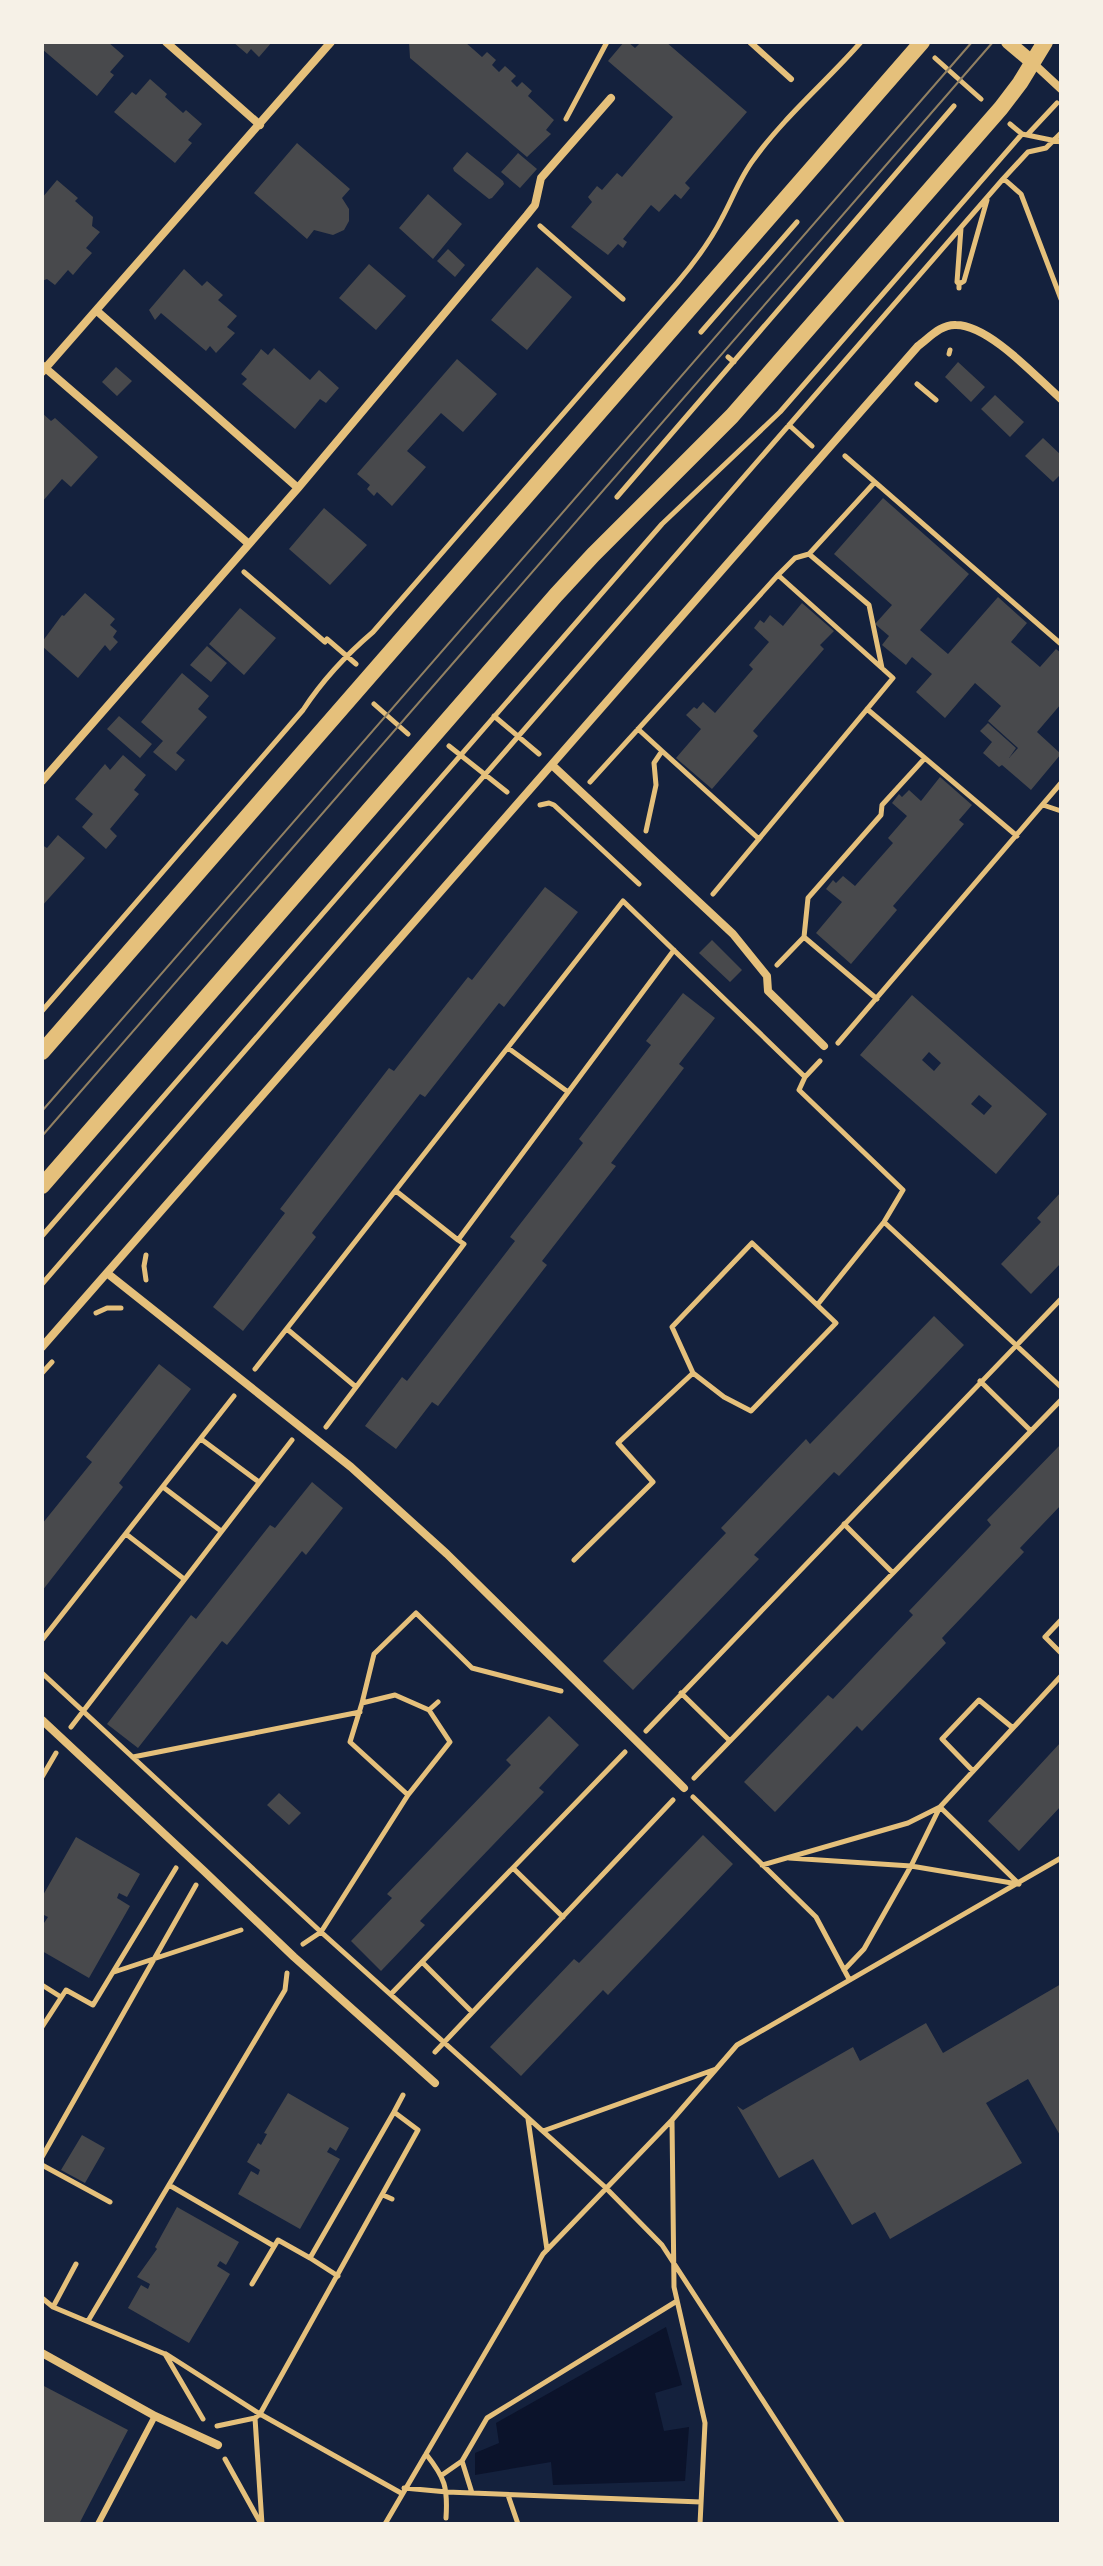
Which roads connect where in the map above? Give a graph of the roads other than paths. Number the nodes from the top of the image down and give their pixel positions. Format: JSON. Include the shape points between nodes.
{"nodes":[{"id":1,"x":166,"y":42,"type":"edge"},
{"id":2,"x":331,"y":42,"type":"edge"},
{"id":3,"x":750,"y":42,"type":"edge"},
{"id":4,"x":1008,"y":42,"type":"edge"},
{"id":5,"x":1045,"y":42,"type":"edge"},
{"id":6,"x":927,"y":49,"type":"edge"},
{"id":7,"x":1033,"y":63,"type":"junction"},
{"id":8,"x":791,"y":79,"type":"dead end"},
{"id":9,"x":1061,"y":89,"type":"edge"},
{"id":10,"x":611,"y":98,"type":"dead end"},
{"id":11,"x":260,"y":125,"type":"junction"},
{"id":12,"x":97,"y":311,"type":"junction"},
{"id":13,"x":43,"y":369,"type":"edge"},
{"id":14,"x":1061,"y":399,"type":"edge"},
{"id":15,"x":298,"y":488,"type":"junction"},
{"id":16,"x":249,"y":544,"type":"junction"},
{"id":17,"x":552,"y":765,"type":"junction"},
{"id":18,"x":42,"y":781,"type":"edge"},
{"id":19,"x":827,"y":1048,"type":"road end"},
{"id":20,"x":42,"y":1052,"type":"edge"},
{"id":21,"x":42,"y":1186,"type":"edge"},
{"id":22,"x":107,"y":1273,"type":"junction"},
{"id":23,"x":42,"y":1347,"type":"edge"},
{"id":24,"x":42,"y":1720,"type":"edge"},
{"id":25,"x":684,"y":1788,"type":"road end"},
{"id":26,"x":435,"y":2083,"type":"dead end"},
{"id":27,"x":42,"y":2353,"type":"edge"},
{"id":28,"x":155,"y":2416,"type":"junction"},
{"id":29,"x":218,"y":2445,"type":"road end"},
{"id":30,"x":98,"y":2524,"type":"edge"}],
"edges":[{"from":1,"to":11,"type":"street"},
{"from":2,"to":11,"type":"street"},
{"from":3,"to":8,"type":"lane"},
{"from":4,"to":7,"type":"street"},
{"from":5,"to":7,"type":"main road"},
{"from":6,"to":20,"type":"main road"},
{"from":7,"to":9,"type":"street"},
{"from":7,"to":21,"type":"main road","via":[[991,120],[768,376],[556,595]]},
{"from":10,"to":15,"type":"street","via":[[541,178],[527,215]]},
{"from":11,"to":12,"type":"street"},
{"from":12,"to":13,"type":"street"},
{"from":12,"to":15,"type":"street"},
{"from":13,"to":16,"type":"street"},
{"from":14,"to":17,"type":"street","via":[[989,336],[953,324],[937,331],[822,454]]},
{"from":15,"to":16,"type":"street"},
{"from":16,"to":18,"type":"street"},
{"from":17,"to":19,"type":"street","via":[[733,934],[767,976],[768,991]]},
{"from":17,"to":22,"type":"street"},
{"from":22,"to":23,"type":"street"},
{"from":22,"to":25,"type":"street","via":[[351,1467]]},
{"from":24,"to":26,"type":"street"},
{"from":27,"to":28,"type":"street"},
{"from":28,"to":29,"type":"street"},
{"from":28,"to":30,"type":"lane"}]}
